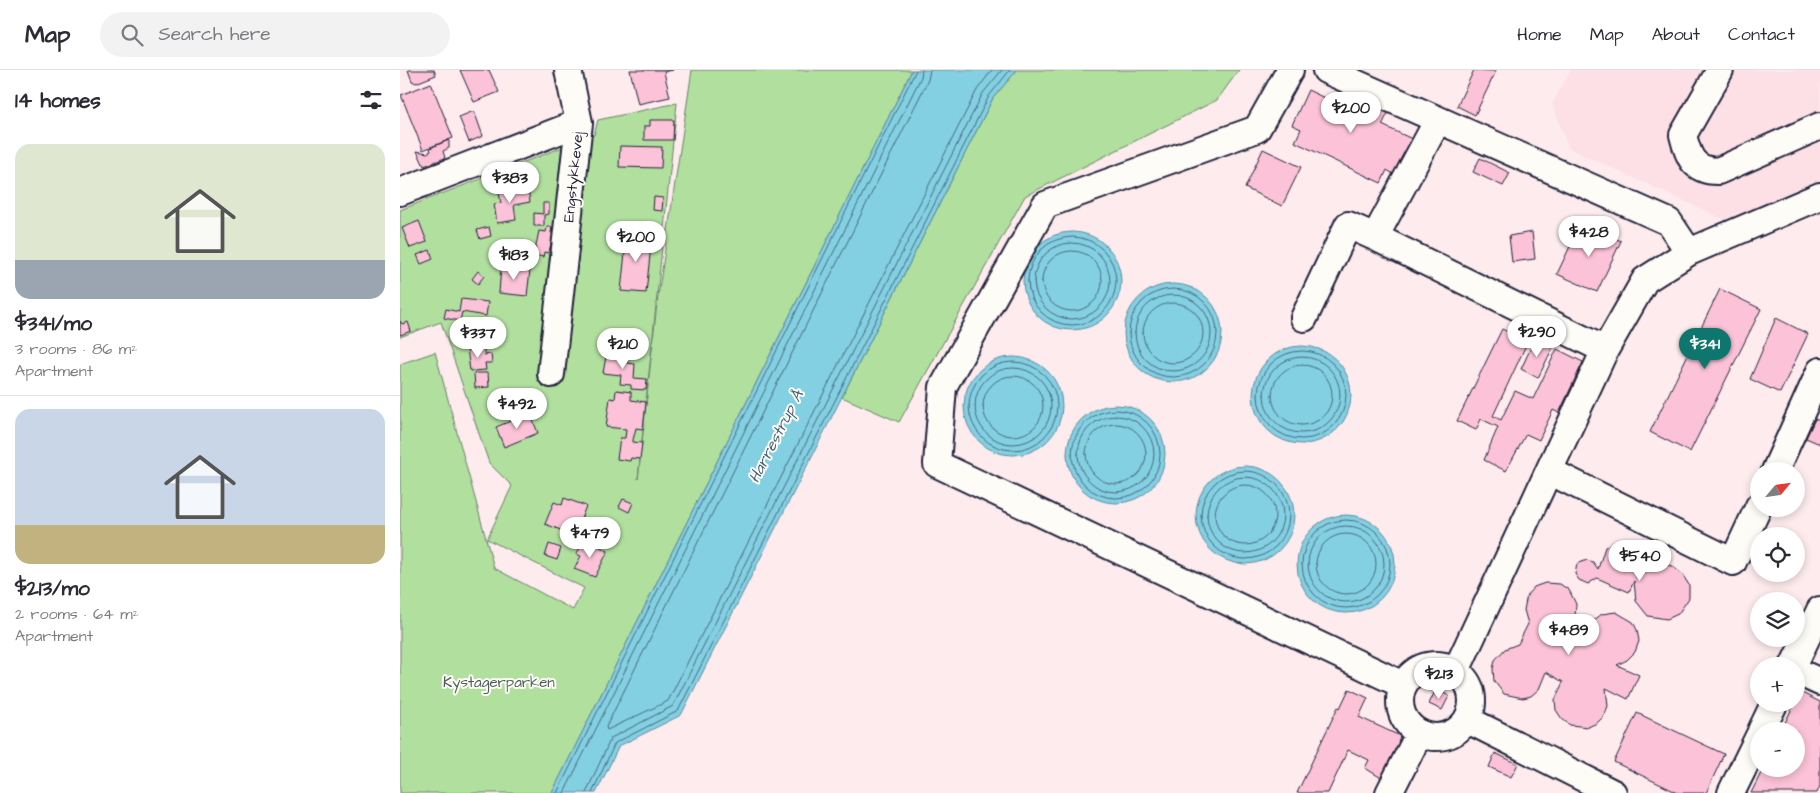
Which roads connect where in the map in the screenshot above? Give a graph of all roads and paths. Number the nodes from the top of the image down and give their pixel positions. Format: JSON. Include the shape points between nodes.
{"nodes":[{"id":1,"x":568,"y":70,"type":"edge"},
{"id":2,"x":1290,"y":70,"type":"edge"},
{"id":3,"x":1326,"y":70,"type":"edge"},
{"id":4,"x":1720,"y":70,"type":"edge"},
{"id":5,"x":1438,"y":120,"type":"junction"},
{"id":6,"x":578,"y":123,"type":"junction"},
{"id":7,"x":1820,"y":126,"type":"edge"},
{"id":8,"x":400,"y":192,"type":"edge"},
{"id":9,"x":1820,"y":196,"type":"edge"},
{"id":10,"x":1375,"y":237,"type":"junction"},
{"id":11,"x":1689,"y":252,"type":"junction"},
{"id":12,"x":1304,"y":318,"type":"dead end"},
{"id":13,"x":1605,"y":350,"type":"junction"},
{"id":14,"x":1820,"y":371,"type":"edge"},
{"id":15,"x":551,"y":374,"type":"dead end"},
{"id":16,"x":1778,"y":462,"type":"edge"},
{"id":17,"x":1550,"y":471,"type":"junction"},
{"id":18,"x":1753,"y":518,"type":"edge"},
{"id":19,"x":1820,"y":610,"type":"edge"},
{"id":20,"x":1796,"y":657,"type":"edge"},
{"id":21,"x":1456,"y":671,"type":"junction"},
{"id":22,"x":1805,"y":675,"type":"edge"},
{"id":23,"x":1820,"y":682,"type":"edge"},
{"id":24,"x":1403,"y":685,"type":"junction"},
{"id":25,"x":1468,"y":720,"type":"junction"},
{"id":26,"x":1419,"y":734,"type":"junction"},
{"id":27,"x":1750,"y":754,"type":"edge"},
{"id":28,"x":1389,"y":793,"type":"edge"},
{"id":29,"x":1613,"y":793,"type":"edge"},
{"id":30,"x":1731,"y":793,"type":"edge"}],
"edges":[{"from":1,"to":6,"type":"street","name":"Engstykkevej"},
{"from":2,"to":24,"type":"street","via":[[1257,129],[1045,205],[943,386],[937,464]]},
{"from":3,"to":5,"type":"street"},
{"from":4,"to":7,"type":"street","via":[[1683,135],[1688,156],[1706,171],[1718,171]]},
{"from":5,"to":10,"type":"street"},
{"from":5,"to":11,"type":"street","via":[[1669,222]]},
{"from":6,"to":8,"type":"street"},
{"from":6,"to":15,"type":"street","name":"Engstykkevej"},
{"from":9,"to":11,"type":"street"},
{"from":10,"to":12,"type":"street","via":[[1348,225]]},
{"from":10,"to":13,"type":"street"},
{"from":11,"to":13,"type":"street","via":[[1645,280]]},
{"from":13,"to":17,"type":"street"},
{"from":14,"to":16,"type":"street"},
{"from":17,"to":18,"type":"street","via":[[1733,562]]},
{"from":17,"to":21,"type":"street"},
{"from":19,"to":20,"type":"street"},
{"from":21,"to":24,"type":"street","via":[[1438,666],[1421,668]]},
{"from":21,"to":25,"type":"street","via":[[1464,678],[1471,693],[1472,709]]},
{"from":22,"to":23,"type":"street"},
{"from":24,"to":26,"type":"street","via":[[1400,696],[1402,712],[1410,727]]},
{"from":25,"to":26,"type":"street","via":[[1452,735],[1430,738]]},
{"from":25,"to":29,"type":"street"},
{"from":26,"to":28,"type":"street"},
{"from":27,"to":30,"type":"street"}]}
